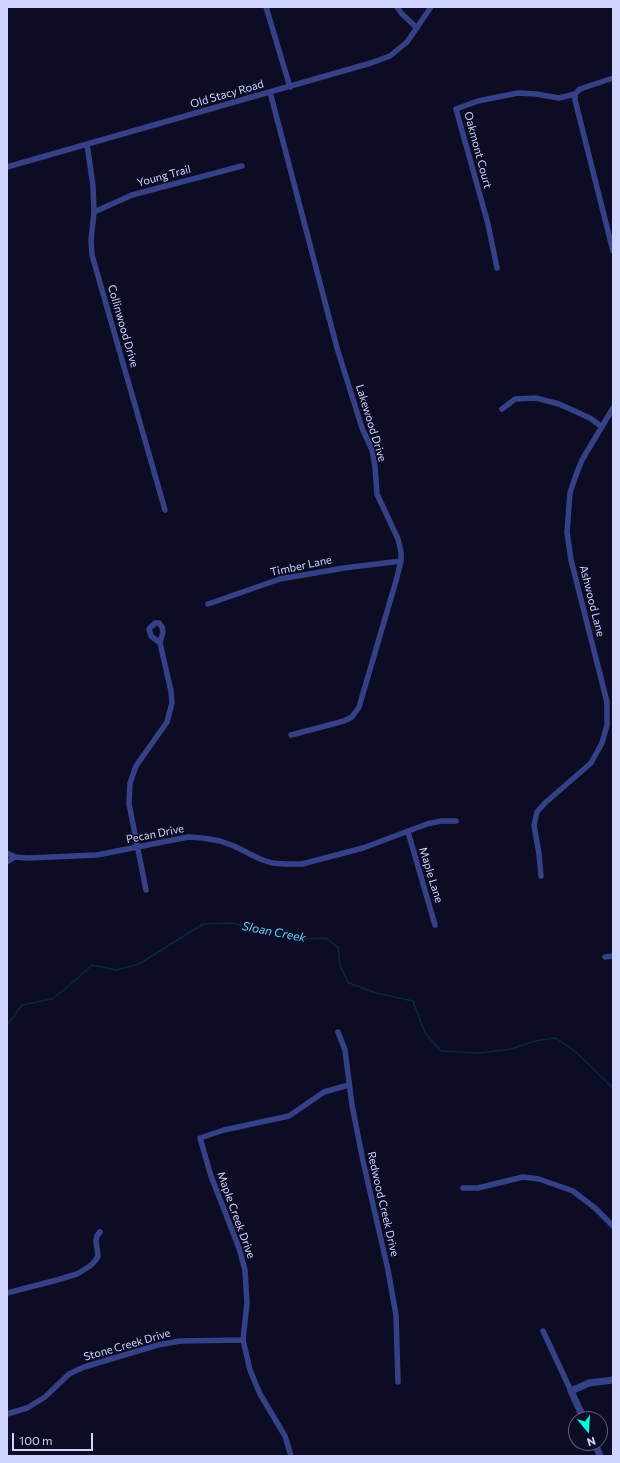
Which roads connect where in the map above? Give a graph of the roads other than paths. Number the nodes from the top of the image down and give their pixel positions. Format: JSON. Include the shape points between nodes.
{"nodes":[{"id":1,"x":266,"y":7,"type":"edge"},
{"id":2,"x":397,"y":7,"type":"edge"},
{"id":3,"x":431,"y":7,"type":"edge"},
{"id":4,"x":417,"y":28,"type":"junction"},
{"id":5,"x":613,"y":78,"type":"edge"},
{"id":6,"x":290,"y":87,"type":"junction"},
{"id":7,"x":270,"y":92,"type":"junction"},
{"id":8,"x":575,"y":94,"type":"junction"},
{"id":9,"x":87,"y":144,"type":"junction"},
{"id":10,"x":242,"y":166,"type":"dead end"},
{"id":11,"x":7,"y":167,"type":"edge"},
{"id":12,"x":94,"y":212,"type":"junction"},
{"id":13,"x":613,"y":251,"type":"edge"},
{"id":14,"x":497,"y":268,"type":"dead end"},
{"id":15,"x":613,"y":408,"type":"edge"},
{"id":16,"x":502,"y":409,"type":"dead end"},
{"id":17,"x":602,"y":427,"type":"junction"},
{"id":18,"x":164,"y":510,"type":"dead end"},
{"id":19,"x":401,"y":562,"type":"junction"},
{"id":20,"x":208,"y":604,"type":"dead end"},
{"id":21,"x":160,"y":643,"type":"dead end"},
{"id":22,"x":291,"y":736,"type":"dead end"},
{"id":23,"x":456,"y":821,"type":"dead end"},
{"id":24,"x":408,"y":832,"type":"junction"},
{"id":25,"x":137,"y":848,"type":"junction"},
{"id":26,"x":7,"y":853,"type":"edge"},
{"id":27,"x":15,"y":857,"type":"junction"},
{"id":28,"x":7,"y":862,"type":"edge"},
{"id":29,"x":541,"y":876,"type":"dead end"},
{"id":30,"x":146,"y":890,"type":"dead end"},
{"id":31,"x":435,"y":925,"type":"dead end"},
{"id":32,"x":613,"y":956,"type":"edge"},
{"id":33,"x":605,"y":957,"type":"dead end"},
{"id":34,"x":338,"y":1032,"type":"dead end"},
{"id":35,"x":349,"y":1085,"type":"junction"},
{"id":36,"x":463,"y":1188,"type":"dead end"},
{"id":37,"x":613,"y":1226,"type":"edge"},
{"id":38,"x":100,"y":1232,"type":"dead end"},
{"id":39,"x":7,"y":1293,"type":"edge"},
{"id":40,"x":543,"y":1331,"type":"dead end"},
{"id":41,"x":243,"y":1340,"type":"junction"},
{"id":42,"x":613,"y":1380,"type":"edge"},
{"id":43,"x":398,"y":1382,"type":"dead end"},
{"id":44,"x":571,"y":1391,"type":"junction"},
{"id":45,"x":580,"y":1411,"type":"edge"},
{"id":46,"x":7,"y":1414,"type":"edge"},
{"id":47,"x":292,"y":1456,"type":"edge"}],
"edges":[{"from":1,"to":6,"type":"street"},
{"from":2,"to":4,"type":"street"},
{"from":3,"to":4,"type":"street","name":"Old Stacy Road"},
{"from":4,"to":6,"type":"street","name":"Old Stacy Road","via":[[407,42],[390,56],[371,64]]},
{"from":5,"to":8,"type":"street","via":[[580,89]]},
{"from":6,"to":7,"type":"street","name":"Old Stacy Road"},
{"from":7,"to":9,"type":"street","name":"Old Stacy Road"},
{"from":7,"to":19,"type":"street","name":"Lakewood Drive","via":[[337,348],[362,428],[372,450],[377,494],[398,539]]},
{"from":8,"to":13,"type":"street"},
{"from":8,"to":14,"type":"street","name":"Oakmont Court","via":[[559,98],[518,93],[478,101],[456,109],[488,224]]},
{"from":9,"to":11,"type":"street","name":"Old Stacy Road"},
{"from":9,"to":12,"type":"street","name":"Collinwood Drive"},
{"from":10,"to":12,"type":"street","name":"Young Trail","via":[[132,195]]},
{"from":12,"to":18,"type":"street","name":"Collinwood Drive","via":[[92,255]]},
{"from":15,"to":17,"type":"street","name":"Ashwood Lane"},
{"from":16,"to":17,"type":"street","via":[[515,399],[536,398],[559,404],[590,418]]},
{"from":17,"to":29,"type":"street","name":"Ashwood Lane","via":[[576,475],[570,493],[567,532],[572,565],[607,702],[607,725],[602,743],[591,763],[537,812],[534,825]]},
{"from":19,"to":20,"type":"street","name":"Timber Lane","via":[[280,579]]},
{"from":19,"to":22,"type":"street","name":"Lakewood Drive","via":[[359,707],[344,721]]},
{"from":21,"to":25,"type":"street","via":[[172,703],[167,722],[136,766],[130,783],[129,804]]},
{"from":23,"to":24,"type":"street","name":"Pecan Drive","via":[[427,824]]},
{"from":24,"to":25,"type":"street","name":"Pecan Drive","via":[[363,848],[302,864],[272,863],[234,846],[203,838],[188,837]]},
{"from":24,"to":31,"type":"street","name":"Maple Lane"},
{"from":25,"to":27,"type":"street","name":"Pecan Drive","via":[[97,855]]},
{"from":25,"to":30,"type":"street"},
{"from":26,"to":27,"type":"street","name":"Pecan Drive"},
{"from":27,"to":28,"type":"street"},
{"from":32,"to":33,"type":"street"},
{"from":34,"to":35,"type":"street","name":"Redwood Creek Drive","via":[[345,1050]]},
{"from":35,"to":41,"type":"street","name":"Maple Creek Drive","via":[[324,1092],[289,1116],[224,1130],[200,1138],[245,1270],[247,1303]]},
{"from":35,"to":43,"type":"street","name":"Redwood Creek Drive","via":[[396,1315]]},
{"from":36,"to":37,"type":"street","via":[[478,1188],[523,1177],[539,1179],[573,1191]]},
{"from":38,"to":39,"type":"street","via":[[96,1241],[98,1256],[90,1266],[77,1274]]},
{"from":40,"to":44,"type":"street"},
{"from":41,"to":46,"type":"street","name":"Stone Creek Drive","via":[[180,1340],[84,1367],[69,1374],[45,1397],[27,1408]]},
{"from":41,"to":47,"type":"street","name":"Maple Creek Drive","via":[[250,1370],[260,1394],[285,1436]]},
{"from":42,"to":44,"type":"street","via":[[589,1383]]},
{"from":44,"to":45,"type":"street"}]}
